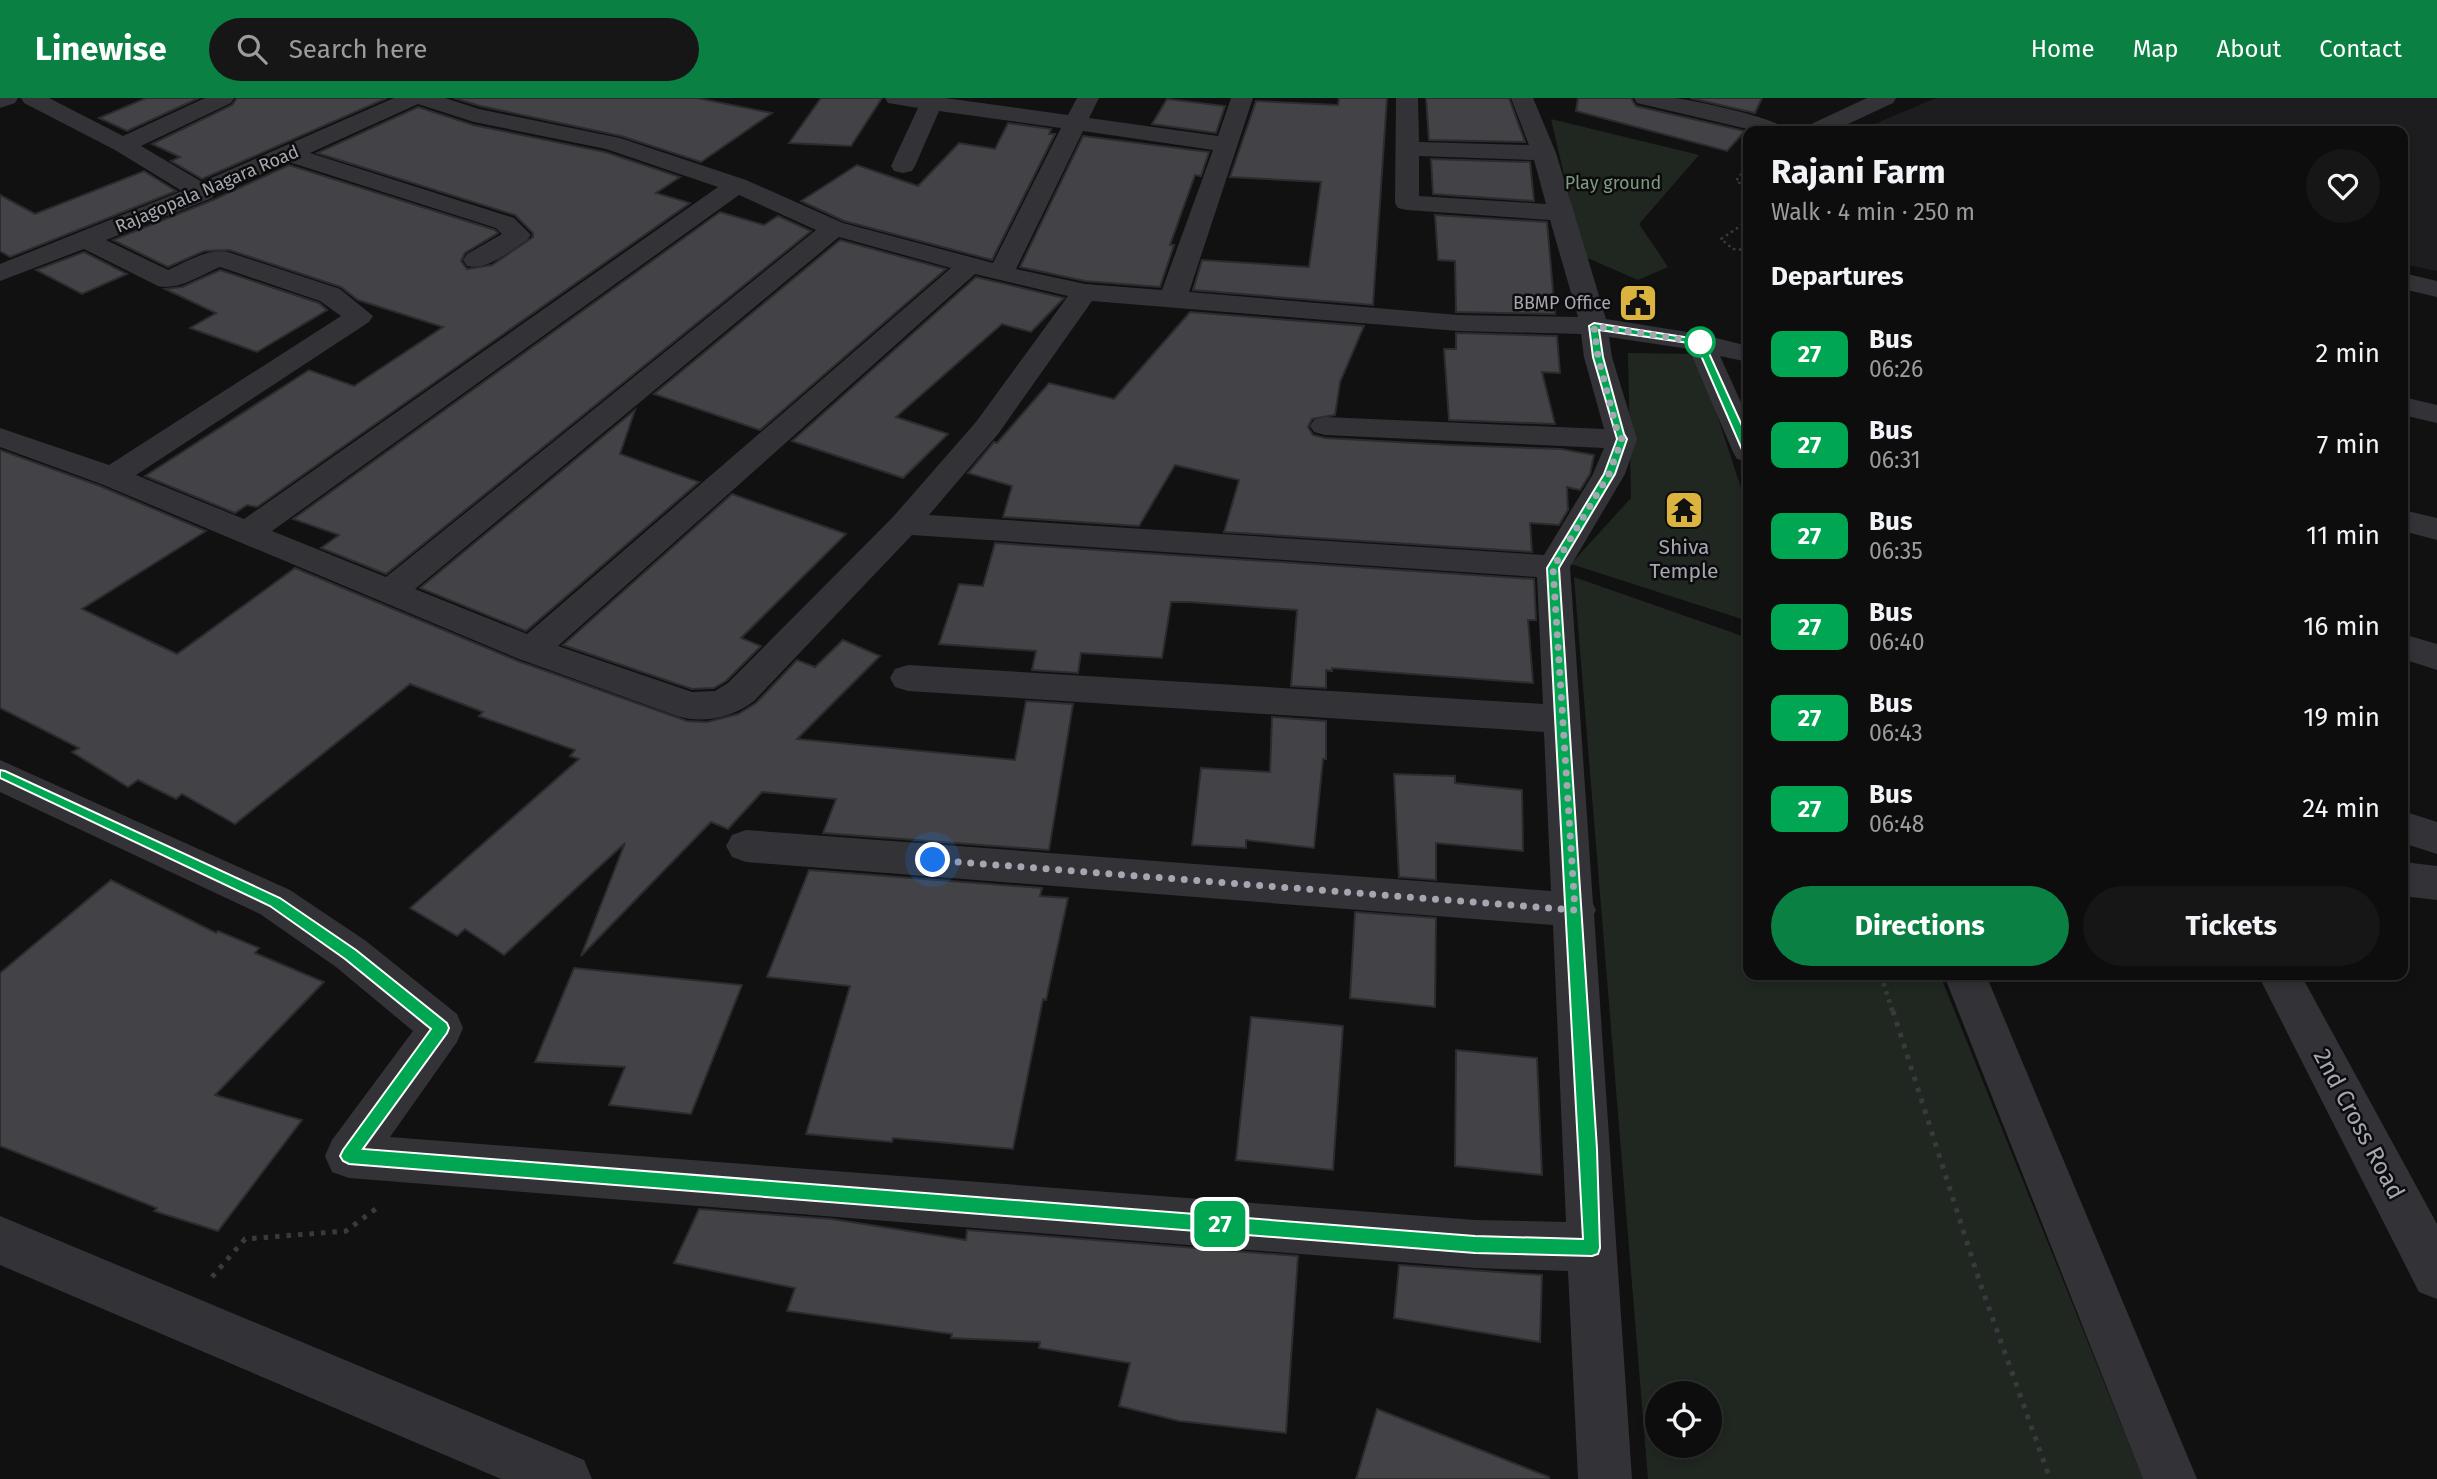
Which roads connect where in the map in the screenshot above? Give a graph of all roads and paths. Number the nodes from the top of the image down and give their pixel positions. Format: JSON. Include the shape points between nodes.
{"nodes":[{"id":1,"x":7,"y":98,"type":"edge"},
{"id":2,"x":223,"y":98,"type":"edge"},
{"id":3,"x":412,"y":98,"type":"edge"},
{"id":4,"x":423,"y":98,"type":"edge"},
{"id":5,"x":897,"y":98,"type":"edge"},
{"id":6,"x":1088,"y":98,"type":"edge"},
{"id":7,"x":1242,"y":98,"type":"edge"},
{"id":8,"x":1407,"y":98,"type":"edge"},
{"id":9,"x":1522,"y":98,"type":"edge"},
{"id":10,"x":1645,"y":98,"type":"edge"},
{"id":11,"x":1885,"y":98,"type":"edge"},
{"id":12,"x":0,"y":101,"type":"edge"},
{"id":13,"x":47,"y":101,"type":"edge"},
{"id":14,"x":932,"y":101,"type":"edge"},
{"id":15,"x":1767,"y":121,"type":"edge"},
{"id":16,"x":1074,"y":125,"type":"junction"},
{"id":17,"x":1826,"y":126,"type":"edge"},
{"id":18,"x":123,"y":145,"type":"junction"},
{"id":19,"x":1228,"y":145,"type":"junction"},
{"id":20,"x":1406,"y":149,"type":"junction"},
{"id":21,"x":1544,"y":153,"type":"junction"},
{"id":22,"x":291,"y":155,"type":"junction"},
{"id":23,"x":903,"y":166,"type":"dead end"},
{"id":24,"x":1743,"y":174,"type":"edge"},
{"id":25,"x":737,"y":185,"type":"junction"},
{"id":26,"x":1743,"y":185,"type":"edge"},
{"id":27,"x":203,"y":193,"type":"junction"},
{"id":28,"x":1561,"y":213,"type":"junction"},
{"id":29,"x":1743,"y":224,"type":"edge"},
{"id":30,"x":834,"y":228,"type":"junction"},
{"id":31,"x":85,"y":239,"type":"junction"},
{"id":32,"x":1743,"y":250,"type":"edge"},
{"id":33,"x":476,"y":260,"type":"dead end"},
{"id":34,"x":971,"y":264,"type":"junction"},
{"id":35,"x":0,"y":273,"type":"edge"},
{"id":36,"x":1001,"y":273,"type":"junction"},
{"id":37,"x":2408,"y":282,"type":"edge"},
{"id":38,"x":2437,"y":289,"type":"edge"},
{"id":39,"x":1085,"y":292,"type":"junction"},
{"id":40,"x":1173,"y":298,"type":"junction"},
{"id":41,"x":1594,"y":326,"type":"junction"},
{"id":42,"x":1700,"y":342,"type":"junction"},
{"id":43,"x":1743,"y":353,"type":"edge"},
{"id":44,"x":2408,"y":407,"type":"edge"},
{"id":45,"x":2437,"y":414,"type":"edge"},
{"id":46,"x":1325,"y":426,"type":"dead end"},
{"id":47,"x":0,"y":437,"type":"edge"},
{"id":48,"x":1622,"y":439,"type":"junction"},
{"id":49,"x":1743,"y":441,"type":"edge"},
{"id":50,"x":112,"y":477,"type":"junction"},
{"id":51,"x":2408,"y":521,"type":"edge"},
{"id":52,"x":904,"y":524,"type":"junction"},
{"id":53,"x":2437,"y":529,"type":"edge"},
{"id":54,"x":247,"y":533,"type":"junction"},
{"id":55,"x":1553,"y":568,"type":"junction"},
{"id":56,"x":389,"y":592,"type":"junction"},
{"id":57,"x":2408,"y":649,"type":"edge"},
{"id":58,"x":531,"y":650,"type":"junction"},
{"id":59,"x":2437,"y":657,"type":"edge"},
{"id":60,"x":908,"y":678,"type":"dead end"},
{"id":61,"x":1562,"y":719,"type":"junction"},
{"id":62,"x":0,"y":775,"type":"edge"},
{"id":63,"x":2408,"y":829,"type":"edge"},
{"id":64,"x":2437,"y":838,"type":"edge"},
{"id":65,"x":746,"y":846,"type":"dead end"},
{"id":66,"x":2408,"y":880,"type":"edge"},
{"id":67,"x":2437,"y":883,"type":"edge"},
{"id":68,"x":1575,"y":910,"type":"junction"},
{"id":69,"x":1883,"y":980,"type":"edge"},
{"id":70,"x":1967,"y":980,"type":"edge"},
{"id":71,"x":2282,"y":980,"type":"edge"},
{"id":72,"x":438,"y":1163,"type":"junction"},
{"id":73,"x":0,"y":1240,"type":"edge"},
{"id":74,"x":1592,"y":1248,"type":"junction"},
{"id":75,"x":2437,"y":1274,"type":"edge"},
{"id":76,"x":177,"y":1315,"type":"junction"},
{"id":77,"x":565,"y":1479,"type":"edge"},
{"id":78,"x":1605,"y":1479,"type":"edge"},
{"id":79,"x":2050,"y":1479,"type":"edge"},
{"id":80,"x":2170,"y":1479,"type":"edge"}],
"edges":[{"from":1,"to":12,"type":"street"},
{"from":2,"to":18,"type":"street"},
{"from":3,"to":22,"type":"street","name":"Rajagopala Nagara Road"},
{"from":4,"to":25,"type":"street","via":[[474,115],[612,143]]},
{"from":5,"to":14,"type":"street"},
{"from":6,"to":16,"type":"street"},
{"from":7,"to":19,"type":"street"},
{"from":8,"to":20,"type":"street"},
{"from":9,"to":21,"type":"street"},
{"from":10,"to":15,"type":"street"},
{"from":11,"to":17,"type":"street"},
{"from":13,"to":18,"type":"street"},
{"from":14,"to":16,"type":"street"},
{"from":14,"to":23,"type":"street"},
{"from":16,"to":19,"type":"street"},
{"from":16,"to":36,"type":"street"},
{"from":18,"to":27,"type":"street"},
{"from":19,"to":40,"type":"street"},
{"from":20,"to":21,"type":"street"},
{"from":20,"to":28,"type":"street","via":[[1407,203]]},
{"from":21,"to":28,"type":"street"},
{"from":22,"to":27,"type":"street","name":"Rajagopala Nagara Road"},
{"from":22,"to":33,"type":"street","via":[[505,223],[518,234]]},
{"from":24,"to":26,"type":"path","via":[[1736,181]]},
{"from":25,"to":30,"type":"street"},
{"from":25,"to":54,"type":"street"},
{"from":27,"to":31,"type":"street","name":"Rajagopala Nagara Road"},
{"from":28,"to":41,"type":"street"},
{"from":29,"to":32,"type":"path","via":[[1721,239],[1733,249]]},
{"from":30,"to":34,"type":"street"},
{"from":30,"to":56,"type":"street"},
{"from":31,"to":35,"type":"street","name":"Rajagopala Nagara Road"},
{"from":31,"to":50,"type":"street","via":[[166,280],[219,258],[330,295],[359,316]]},
{"from":34,"to":36,"type":"street"},
{"from":34,"to":58,"type":"street"},
{"from":36,"to":39,"type":"street"},
{"from":37,"to":38,"type":"street"},
{"from":39,"to":40,"type":"street"},
{"from":39,"to":52,"type":"street","via":[[987,428]]},
{"from":40,"to":41,"type":"street","via":[[1422,321]]},
{"from":41,"to":42,"type":"street"},
{"from":41,"to":48,"type":"street","via":[[1598,357]]},
{"from":42,"to":43,"type":"street"},
{"from":42,"to":49,"type":"street"},
{"from":44,"to":45,"type":"street"},
{"from":46,"to":48,"type":"street"},
{"from":47,"to":50,"type":"street"},
{"from":48,"to":55,"type":"street","via":[[1609,474]]},
{"from":50,"to":54,"type":"street"},
{"from":51,"to":53,"type":"street"},
{"from":52,"to":55,"type":"street"},
{"from":52,"to":58,"type":"street","via":[[727,703],[690,706]]},
{"from":54,"to":56,"type":"street"},
{"from":55,"to":61,"type":"street"},
{"from":56,"to":58,"type":"street"},
{"from":57,"to":59,"type":"street"},
{"from":60,"to":61,"type":"street"},
{"from":61,"to":68,"type":"street"},
{"from":62,"to":72,"type":"street","via":[[275,902],[351,954],[441,1028],[349,1156]]},
{"from":63,"to":64,"type":"street"},
{"from":65,"to":68,"type":"street"},
{"from":66,"to":67,"type":"street"},
{"from":68,"to":74,"type":"street"},
{"from":69,"to":79,"type":"path","via":[[1980,1283]]},
{"from":70,"to":80,"type":"street"},
{"from":71,"to":75,"type":"street","name":"2nd Cross Road"},
{"from":72,"to":74,"type":"street","via":[[1475,1244]]},
{"from":72,"to":76,"type":"path","via":[[346,1231],[246,1239]]},
{"from":73,"to":76,"type":"street"},
{"from":74,"to":78,"type":"street"},
{"from":76,"to":77,"type":"street"}]}
